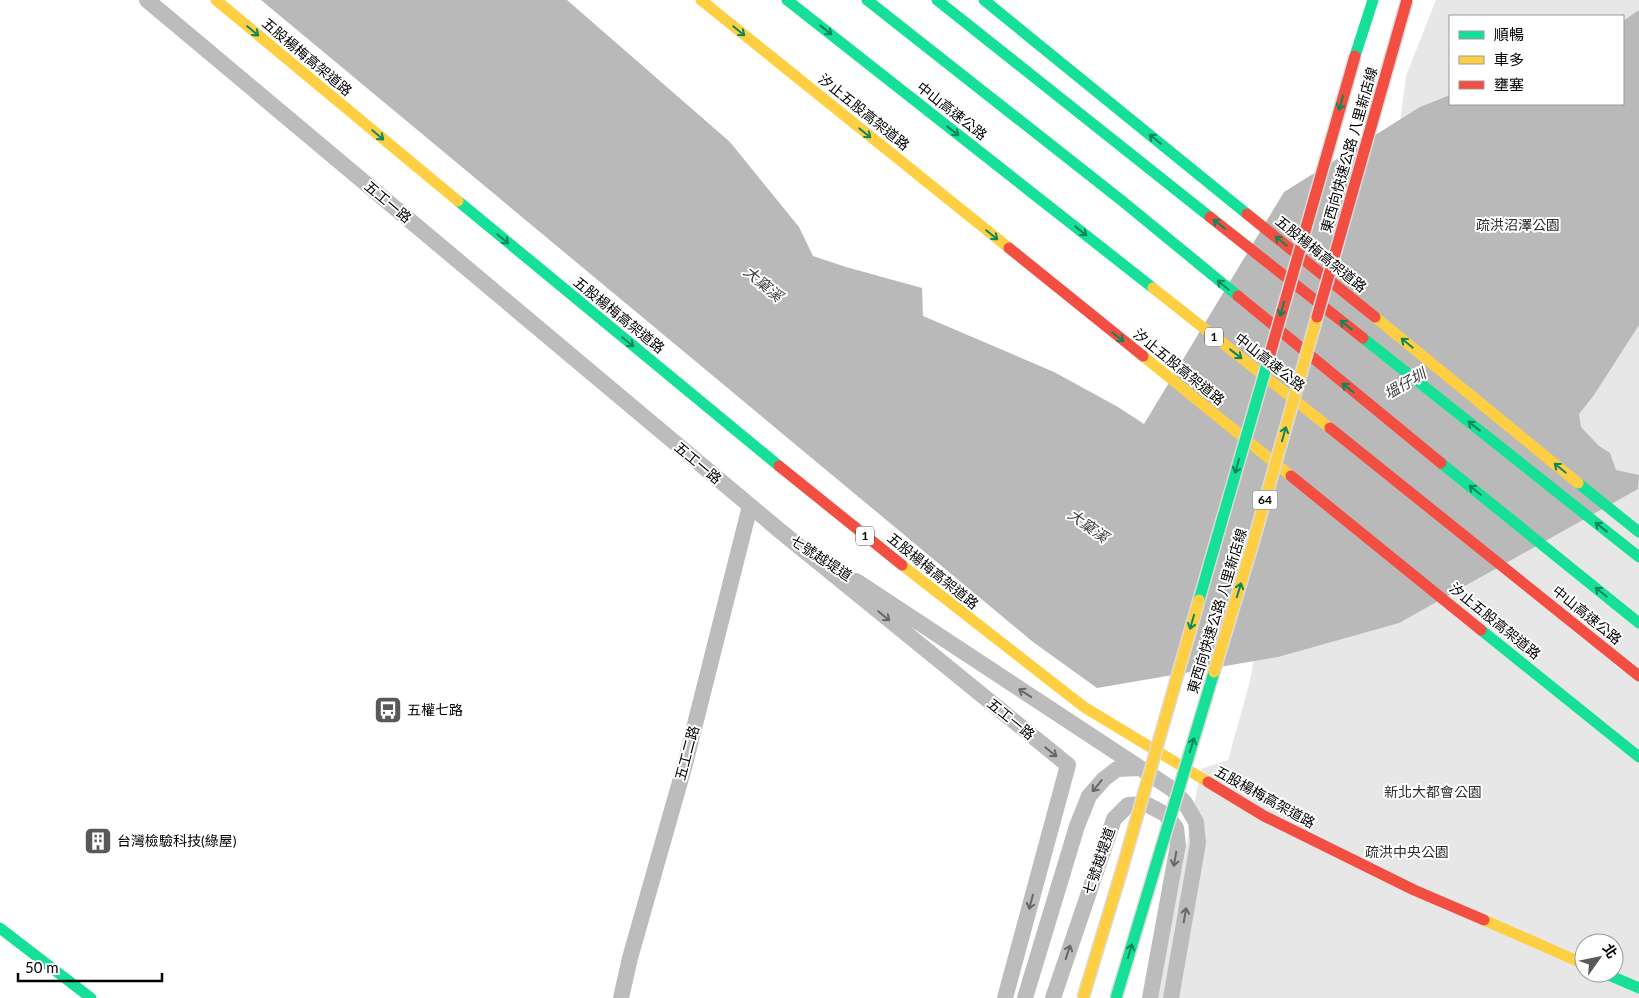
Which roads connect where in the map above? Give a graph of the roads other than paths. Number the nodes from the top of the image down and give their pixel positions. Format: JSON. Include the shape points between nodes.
{"nodes":[{"id":1,"x":147,"y":0,"type":"edge"},
{"id":2,"x":216,"y":0,"type":"edge"},
{"id":3,"x":701,"y":0,"type":"edge"},
{"id":4,"x":787,"y":0,"type":"edge"},
{"id":5,"x":867,"y":0,"type":"edge"},
{"id":6,"x":937,"y":0,"type":"edge"},
{"id":7,"x":984,"y":0,"type":"edge"},
{"id":8,"x":1367,"y":0,"type":"edge"},
{"id":9,"x":1373,"y":0,"type":"edge"},
{"id":10,"x":1407,"y":0,"type":"edge"},
{"id":11,"x":1355,"y":56,"type":"junction"},
{"id":12,"x":750,"y":506,"type":"junction"},
{"id":13,"x":779,"y":530,"type":"junction"},
{"id":14,"x":1639,"y":532,"type":"edge"},
{"id":15,"x":1639,"y":557,"type":"edge"},
{"id":16,"x":1639,"y":623,"type":"edge"},
{"id":17,"x":1639,"y":676,"type":"edge"},
{"id":18,"x":1639,"y":757,"type":"edge"},
{"id":19,"x":1139,"y":768,"type":"junction"},
{"id":20,"x":0,"y":928,"type":"edge"},
{"id":21,"x":1574,"y":960,"type":"edge"},
{"id":22,"x":1624,"y":982,"type":"edge"},
{"id":23,"x":1639,"y":988,"type":"edge"},
{"id":24,"x":91,"y":998,"type":"edge"},
{"id":25,"x":621,"y":998,"type":"edge"},
{"id":26,"x":1005,"y":998,"type":"edge"},
{"id":27,"x":1025,"y":998,"type":"edge"},
{"id":28,"x":1053,"y":998,"type":"edge"},
{"id":29,"x":1083,"y":998,"type":"edge"},
{"id":30,"x":1116,"y":998,"type":"edge"},
{"id":31,"x":1150,"y":998,"type":"edge"},
{"id":32,"x":1171,"y":998,"type":"edge"}],
"edges":[{"from":1,"to":12,"type":"street","name":"五工一路"},
{"from":2,"to":21,"type":"main road","name":"五股楊梅高架道路","number":"1","one_way":true,"bridge":true,"via":[[854,527],[1084,707],[1264,816],[1414,890]]},
{"from":3,"to":18,"type":"main road","name":"汐止五股高架道路","one_way":true,"bridge":true},
{"from":4,"to":17,"type":"main road","name":"中山高速公路","number":"1","one_way":true,"bridge":true},
{"from":16,"to":5,"type":"main road","name":"中山高速公路","one_way":true,"bridge":true,"via":[[1121,200]]},
{"from":15,"to":6,"type":"main road","one_way":true,"bridge":true},
{"from":14,"to":7,"type":"main road","name":"五股楊梅高架道路","one_way":true,"bridge":true},
{"from":8,"to":11,"type":"main road"},
{"from":9,"to":11,"type":"main road","name":"東西向快速公路 八里新店線"},
{"from":30,"to":10,"type":"main road","name":"東西向快速公路 八里新店線","number":"64","one_way":true,"bridge":true,"via":[[1253,543]]},
{"from":11,"to":29,"type":"main road","name":"東西向快速公路 八里新店線","one_way":true,"bridge":true},
{"from":12,"to":13,"type":"street","name":"五工一路"},
{"from":12,"to":25,"type":"street","name":"五工二路","via":[[685,764]]},
{"from":19,"to":13,"type":"street","name":"七號越堤道","one_way":true},
{"from":13,"to":26,"type":"street","name":"五工一路","one_way":true,"via":[[1068,765]]},
{"from":19,"to":27,"type":"street","one_way":true,"via":[[1117,769],[1089,796]]},
{"from":32,"to":19,"type":"street","name":"七號越堤道","one_way":true,"via":[[1198,843],[1196,822],[1186,803],[1172,789]]},
{"from":20,"to":24,"type":"main road"},
{"from":22,"to":23,"type":"main road"},
{"from":28,"to":31,"type":"street","name":"七號越堤道","one_way":true,"via":[[1114,819],[1128,805],[1146,804],[1165,814],[1176,828],[1178,845]]}]}
